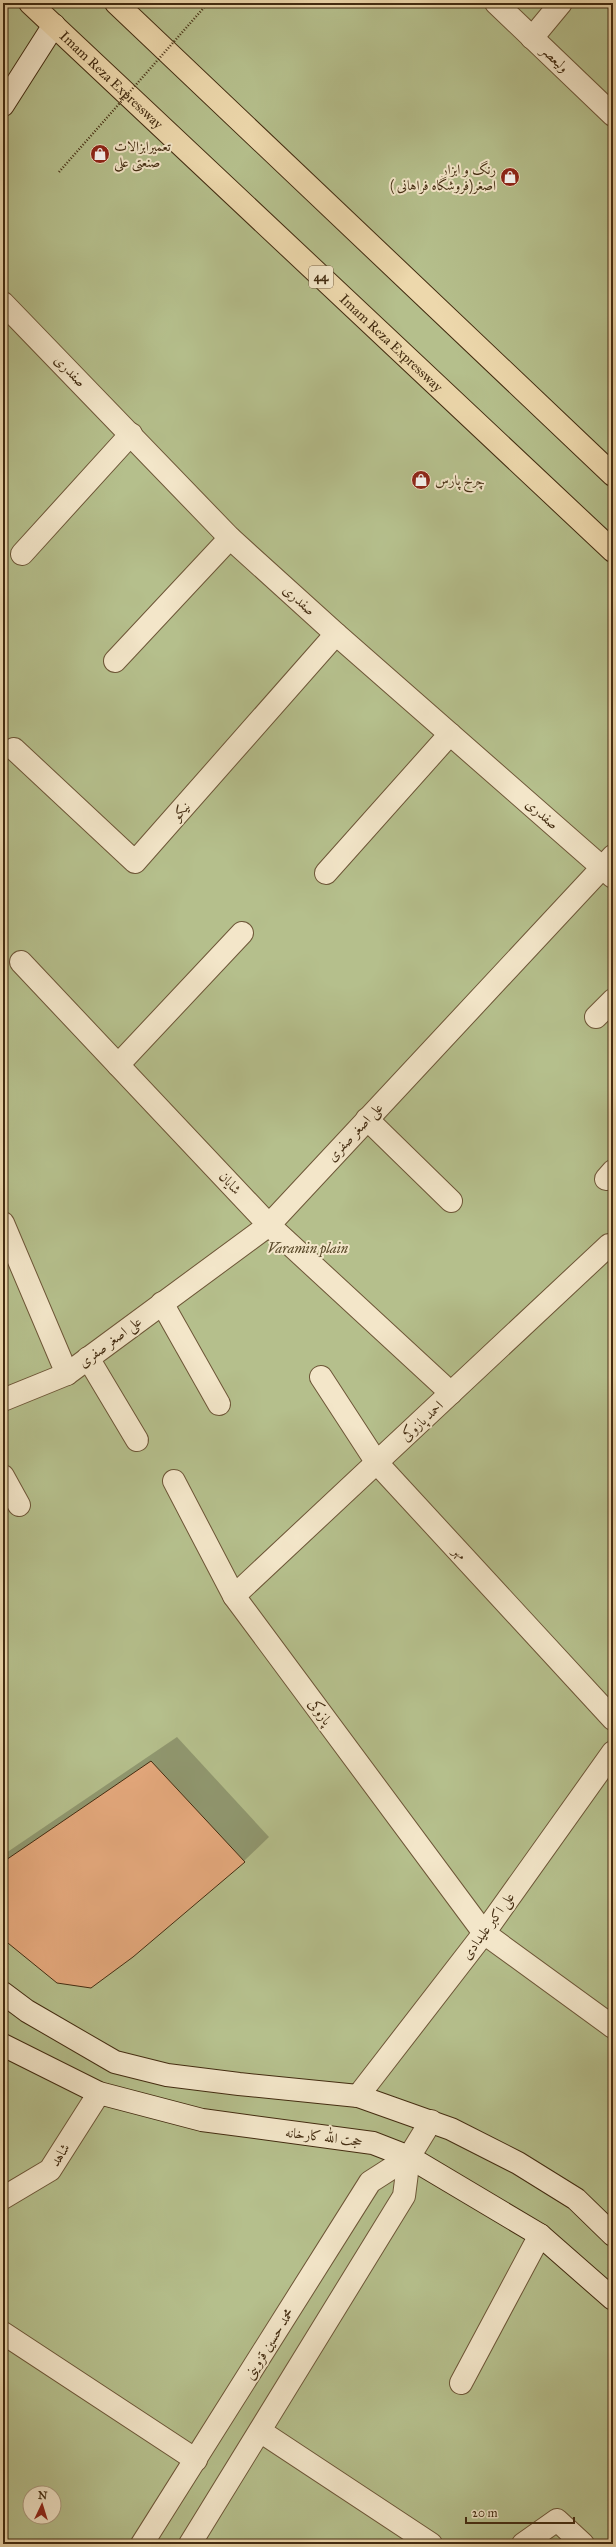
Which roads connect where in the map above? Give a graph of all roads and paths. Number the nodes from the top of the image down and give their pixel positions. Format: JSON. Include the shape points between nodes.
{"nodes":[{"id":1,"x":30,"y":3,"type":"edge"},
{"id":2,"x":208,"y":3,"type":"edge"},
{"id":3,"x":496,"y":3,"type":"edge"},
{"id":4,"x":561,"y":3,"type":"edge"},
{"id":5,"x":125,"y":6,"type":"edge"},
{"id":6,"x":54,"y":25,"type":"junction"},
{"id":7,"x":532,"y":38,"type":"junction"},
{"id":8,"x":3,"y":106,"type":"edge"},
{"id":9,"x":613,"y":115,"type":"edge"},
{"id":10,"x":59,"y":172,"type":"dead end"},
{"id":11,"x":3,"y":303,"type":"edge"},
{"id":12,"x":131,"y":434,"type":"junction"},
{"id":13,"x":613,"y":476,"type":"edge"},
{"id":14,"x":230,"y":538,"type":"junction"},
{"id":15,"x":613,"y":550,"type":"edge"},
{"id":16,"x":22,"y":554,"type":"dead end"},
{"id":17,"x":336,"y":634,"type":"junction"},
{"id":18,"x":115,"y":661,"type":"dead end"},
{"id":19,"x":450,"y":734,"type":"junction"},
{"id":20,"x":14,"y":749,"type":"dead end"},
{"id":21,"x":609,"y":867,"type":"edge"},
{"id":22,"x":326,"y":873,"type":"dead end"},
{"id":23,"x":242,"y":933,"type":"dead end"},
{"id":24,"x":21,"y":962,"type":"dead end"},
{"id":25,"x":613,"y":1000,"type":"edge"},
{"id":26,"x":596,"y":1017,"type":"dead end"},
{"id":27,"x":118,"y":1065,"type":"junction"},
{"id":28,"x":367,"y":1119,"type":"junction"},
{"id":29,"x":451,"y":1202,"type":"dead end"},
{"id":30,"x":3,"y":1223,"type":"edge"},
{"id":31,"x":269,"y":1225,"type":"junction"},
{"id":32,"x":611,"y":1247,"type":"edge"},
{"id":33,"x":162,"y":1304,"type":"junction"},
{"id":34,"x":88,"y":1358,"type":"junction"},
{"id":35,"x":67,"y":1374,"type":"junction"},
{"id":36,"x":321,"y":1377,"type":"dead end"},
{"id":37,"x":451,"y":1393,"type":"junction"},
{"id":38,"x":3,"y":1400,"type":"edge"},
{"id":39,"x":219,"y":1404,"type":"dead end"},
{"id":40,"x":137,"y":1440,"type":"dead end"},
{"id":41,"x":377,"y":1463,"type":"junction"},
{"id":42,"x":3,"y":1476,"type":"edge"},
{"id":43,"x":174,"y":1481,"type":"dead end"},
{"id":44,"x":19,"y":1505,"type":"dead end"},
{"id":45,"x":234,"y":1596,"type":"junction"},
{"id":46,"x":613,"y":1719,"type":"edge"},
{"id":47,"x":613,"y":1752,"type":"edge"},
{"id":48,"x":484,"y":1933,"type":"junction"},
{"id":49,"x":3,"y":1993,"type":"edge"},
{"id":50,"x":613,"y":2027,"type":"edge"},
{"id":51,"x":3,"y":2045,"type":"edge"},
{"id":52,"x":99,"y":2093,"type":"junction"},
{"id":53,"x":358,"y":2096,"type":"junction"},
{"id":54,"x":431,"y":2121,"type":"junction"},
{"id":55,"x":409,"y":2157,"type":"junction"},
{"id":56,"x":3,"y":2198,"type":"edge"},
{"id":57,"x":540,"y":2235,"type":"junction"},
{"id":58,"x":613,"y":2235,"type":"edge"},
{"id":59,"x":613,"y":2299,"type":"edge"},
{"id":60,"x":3,"y":2333,"type":"edge"},
{"id":61,"x":461,"y":2383,"type":"dead end"},
{"id":62,"x":260,"y":2431,"type":"junction"},
{"id":63,"x":196,"y":2460,"type":"junction"},
{"id":64,"x":142,"y":2544,"type":"edge"},
{"id":65,"x":190,"y":2544,"type":"edge"},
{"id":66,"x":431,"y":2544,"type":"edge"},
{"id":67,"x":523,"y":2544,"type":"edge"},
{"id":68,"x":583,"y":2544,"type":"edge"}],
"edges":[{"from":1,"to":6,"type":"highway","name":"Imam Reza Expressway","number":"44"},
{"from":2,"to":10,"type":"path","bridge":true},
{"from":3,"to":7,"type":"street","name":"ولیعصر"},
{"from":4,"to":7,"type":"street"},
{"from":5,"to":13,"type":"highway"},
{"from":6,"to":8,"type":"street"},
{"from":6,"to":15,"type":"highway","name":"Imam Reza Expressway","number":"44"},
{"from":7,"to":9,"type":"street","name":"ولیعصر"},
{"from":11,"to":12,"type":"street","name":"صفدری"},
{"from":12,"to":14,"type":"street","name":"صفدری"},
{"from":12,"to":16,"type":"street"},
{"from":14,"to":17,"type":"street","name":"صفدری"},
{"from":14,"to":18,"type":"street"},
{"from":17,"to":19,"type":"street","name":"صفدری"},
{"from":17,"to":20,"type":"street","name":"نیکو","via":[[135,862]]},
{"from":19,"to":21,"type":"street","name":"صفدری"},
{"from":19,"to":22,"type":"street"},
{"from":21,"to":28,"type":"street","name":"علی اصغر صفری"},
{"from":23,"to":27,"type":"street"},
{"from":24,"to":27,"type":"street","name":"شایان"},
{"from":25,"to":26,"type":"street"},
{"from":27,"to":31,"type":"street","name":"شایان"},
{"from":28,"to":29,"type":"street"},
{"from":28,"to":31,"type":"street","name":"علی اصغر صفری"},
{"from":30,"to":35,"type":"street"},
{"from":31,"to":33,"type":"street","name":"علی اصغر صفری"},
{"from":31,"to":37,"type":"street","name":"شایان"},
{"from":32,"to":37,"type":"street","name":"احمد پازوکی"},
{"from":33,"to":34,"type":"street","name":"علی اصغر صفری"},
{"from":33,"to":39,"type":"street"},
{"from":34,"to":35,"type":"street","name":"علی اصغر صفری"},
{"from":34,"to":40,"type":"street"},
{"from":35,"to":38,"type":"street","name":"علی اصغر صفری"},
{"from":36,"to":41,"type":"street","name":"مهر"},
{"from":37,"to":41,"type":"street","name":"احمد پازوکی"},
{"from":41,"to":45,"type":"street","name":"احمد پازوکی"},
{"from":41,"to":46,"type":"street","name":"مهر"},
{"from":42,"to":44,"type":"street"},
{"from":43,"to":45,"type":"street","name":"پازوکی"},
{"from":45,"to":48,"type":"street","name":"پازوکی"},
{"from":47,"to":48,"type":"street","name":"علی اکبر علیدادی"},
{"from":48,"to":50,"type":"street","name":"پازوکی"},
{"from":48,"to":53,"type":"street","name":"علی اکبر علیدادی"},
{"from":49,"to":53,"type":"street","via":[[27,2011],[116,2062],[189,2078]]},
{"from":51,"to":52,"type":"street","name":"حجت الله کارخانه"},
{"from":52,"to":55,"type":"street","name":"حجت الله کارخانه","via":[[202,2120],[373,2143]]},
{"from":52,"to":56,"type":"street","name":"شاهد","via":[[50,2170]]},
{"from":53,"to":54,"type":"street"},
{"from":54,"to":55,"type":"street","name":"محمد حسین قزوینی"},
{"from":54,"to":58,"type":"street","via":[[518,2163],[576,2199]]},
{"from":55,"to":57,"type":"street","name":"حجت الله کارخانه"},
{"from":55,"to":62,"type":"street","name":"محمد حسین قزوینی","via":[[404,2196]]},
{"from":55,"to":63,"type":"street","name":"محمد حسین قزوینی","via":[[370,2182]]},
{"from":57,"to":59,"type":"street","name":"حجت الله کارخانه"},
{"from":57,"to":61,"type":"street"},
{"from":60,"to":63,"type":"street"},
{"from":62,"to":65,"type":"street","name":"محمد حسین قزوینی"},
{"from":62,"to":66,"type":"street"},
{"from":63,"to":64,"type":"street","name":"محمد حسین قزوینی"},
{"from":67,"to":68,"type":"street","via":[[557,2520]]}]}
